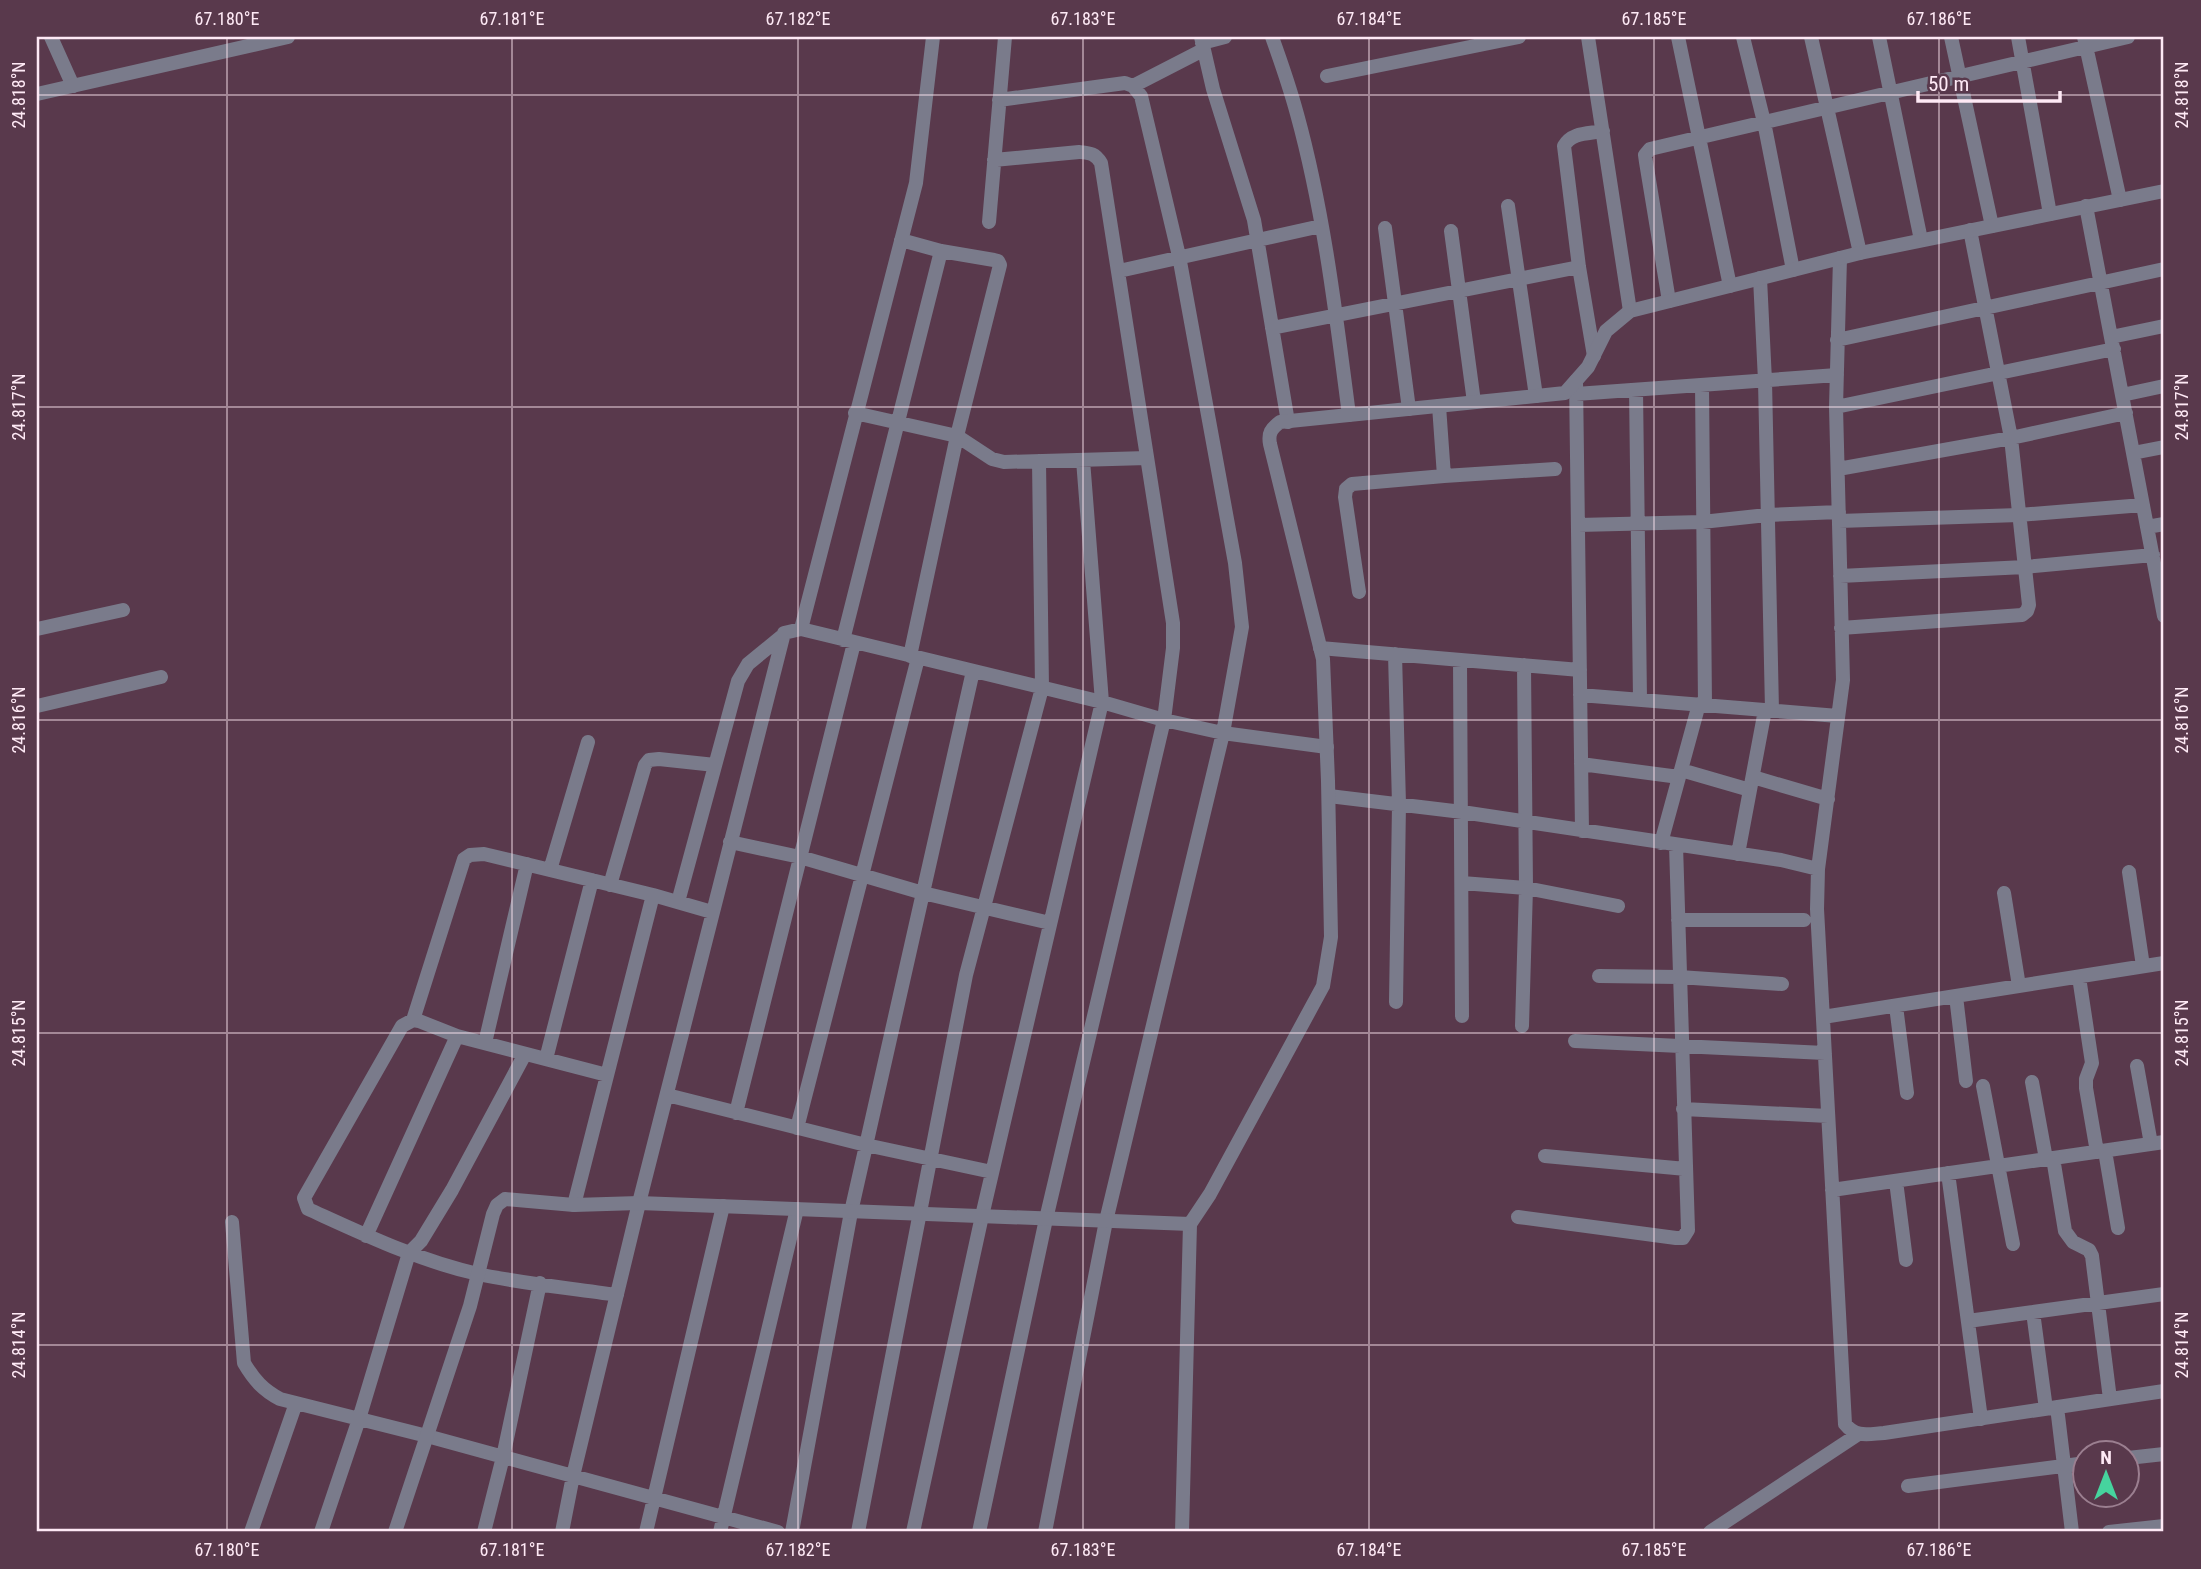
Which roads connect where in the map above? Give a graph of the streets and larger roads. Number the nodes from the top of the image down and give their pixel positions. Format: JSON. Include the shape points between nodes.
{"nodes":[{"id":1,"x":51,"y":37,"type":"edge"},
{"id":2,"x":288,"y":37,"type":"edge"},
{"id":3,"x":933,"y":37,"type":"edge"},
{"id":4,"x":1004,"y":37,"type":"edge"},
{"id":5,"x":1225,"y":37,"type":"edge"},
{"id":6,"x":1272,"y":37,"type":"edge"},
{"id":7,"x":1519,"y":37,"type":"edge"},
{"id":8,"x":1588,"y":37,"type":"edge"},
{"id":9,"x":1678,"y":37,"type":"edge"},
{"id":10,"x":1743,"y":37,"type":"edge"},
{"id":11,"x":1811,"y":37,"type":"edge"},
{"id":12,"x":1879,"y":37,"type":"edge"},
{"id":13,"x":1951,"y":37,"type":"edge"},
{"id":14,"x":2018,"y":37,"type":"edge"},
{"id":15,"x":2128,"y":37,"type":"edge"},
{"id":16,"x":2085,"y":42,"type":"edge"},
{"id":17,"x":1202,"y":43,"type":"edge"},
{"id":18,"x":2024,"y":61,"type":"junction"},
{"id":19,"x":1327,"y":76,"type":"dead end"},
{"id":20,"x":1960,"y":76,"type":"junction"},
{"id":21,"x":73,"y":86,"type":"junction"},
{"id":22,"x":1133,"y":86,"type":"junction"},
{"id":23,"x":1890,"y":93,"type":"junction"},
{"id":24,"x":37,"y":94,"type":"edge"},
{"id":25,"x":999,"y":100,"type":"junction"},
{"id":26,"x":1828,"y":107,"type":"junction"},
{"id":27,"x":1764,"y":122,"type":"junction"},
{"id":28,"x":1603,"y":131,"type":"junction"},
{"id":29,"x":1699,"y":138,"type":"junction"},
{"id":30,"x":994,"y":160,"type":"junction"},
{"id":31,"x":2164,"y":191,"type":"edge"},
{"id":32,"x":2120,"y":200,"type":"junction"},
{"id":33,"x":1508,"y":206,"type":"dead end"},
{"id":34,"x":2087,"y":206,"type":"junction"},
{"id":35,"x":2050,"y":214,"type":"junction"},
{"id":36,"x":989,"y":222,"type":"dead end"},
{"id":37,"x":1321,"y":226,"type":"junction"},
{"id":38,"x":1992,"y":226,"type":"junction"},
{"id":39,"x":1385,"y":228,"type":"dead end"},
{"id":40,"x":1970,"y":230,"type":"junction"},
{"id":41,"x":1451,"y":232,"type":"dead end"},
{"id":42,"x":1257,"y":239,"type":"junction"},
{"id":43,"x":901,"y":240,"type":"junction"},
{"id":44,"x":1921,"y":240,"type":"junction"},
{"id":45,"x":941,"y":251,"type":"junction"},
{"id":46,"x":1860,"y":253,"type":"junction"},
{"id":47,"x":1179,"y":256,"type":"junction"},
{"id":48,"x":1840,"y":258,"type":"junction"},
{"id":49,"x":1579,"y":267,"type":"junction"},
{"id":50,"x":2164,"y":269,"type":"edge"},
{"id":51,"x":1793,"y":270,"type":"junction"},
{"id":52,"x":1119,"y":271,"type":"junction"},
{"id":53,"x":1760,"y":278,"type":"junction"},
{"id":54,"x":1518,"y":280,"type":"junction"},
{"id":55,"x":2101,"y":283,"type":"junction"},
{"id":56,"x":1730,"y":286,"type":"junction"},
{"id":57,"x":1460,"y":292,"type":"junction"},
{"id":58,"x":1669,"y":301,"type":"junction"},
{"id":59,"x":1395,"y":304,"type":"junction"},
{"id":60,"x":1984,"y":308,"type":"junction"},
{"id":61,"x":1630,"y":311,"type":"junction"},
{"id":62,"x":1336,"y":316,"type":"junction"},
{"id":63,"x":2164,"y":326,"type":"edge"},
{"id":64,"x":1272,"y":328,"type":"junction"},
{"id":65,"x":1837,"y":340,"type":"junction"},
{"id":66,"x":2112,"y":343,"type":"junction"},
{"id":67,"x":1594,"y":356,"type":"junction"},
{"id":68,"x":1997,"y":373,"type":"junction"},
{"id":69,"x":1837,"y":375,"type":"junction"},
{"id":70,"x":1765,"y":381,"type":"junction"},
{"id":71,"x":1702,"y":385,"type":"junction"},
{"id":72,"x":2164,"y":386,"type":"edge"},
{"id":73,"x":1576,"y":388,"type":"junction"},
{"id":74,"x":1636,"y":390,"type":"junction"},
{"id":75,"x":2122,"y":395,"type":"junction"},
{"id":76,"x":1536,"y":396,"type":"junction"},
{"id":77,"x":1474,"y":402,"type":"junction"},
{"id":78,"x":1439,"y":406,"type":"junction"},
{"id":79,"x":1836,"y":407,"type":"junction"},
{"id":80,"x":1409,"y":409,"type":"junction"},
{"id":81,"x":855,"y":412,"type":"junction"},
{"id":82,"x":2126,"y":412,"type":"junction"},
{"id":83,"x":1349,"y":415,"type":"junction"},
{"id":84,"x":899,"y":422,"type":"junction"},
{"id":85,"x":1288,"y":422,"type":"junction"},
{"id":86,"x":957,"y":436,"type":"junction"},
{"id":87,"x":2011,"y":438,"type":"junction"},
{"id":88,"x":2164,"y":447,"type":"edge"},
{"id":89,"x":2133,"y":453,"type":"junction"},
{"id":90,"x":1147,"y":457,"type":"junction"},
{"id":91,"x":1083,"y":460,"type":"junction"},
{"id":92,"x":1040,"y":461,"type":"junction"},
{"id":93,"x":1555,"y":469,"type":"dead end"},
{"id":94,"x":1838,"y":469,"type":"junction"},
{"id":95,"x":1444,"y":476,"type":"junction"},
{"id":96,"x":2143,"y":505,"type":"junction"},
{"id":97,"x":1768,"y":515,"type":"junction"},
{"id":98,"x":2019,"y":515,"type":"junction"},
{"id":99,"x":1839,"y":516,"type":"junction"},
{"id":100,"x":1702,"y":522,"type":"junction"},
{"id":101,"x":1638,"y":524,"type":"junction"},
{"id":102,"x":2164,"y":524,"type":"edge"},
{"id":103,"x":1578,"y":525,"type":"junction"},
{"id":104,"x":2147,"y":527,"type":"junction"},
{"id":105,"x":2153,"y":555,"type":"junction"},
{"id":106,"x":2025,"y":567,"type":"junction"},
{"id":107,"x":1840,"y":576,"type":"junction"},
{"id":108,"x":1359,"y":592,"type":"dead end"},
{"id":109,"x":124,"y":610,"type":"dead end"},
{"id":110,"x":2164,"y":616,"type":"edge"},
{"id":111,"x":1841,"y":628,"type":"junction"},
{"id":112,"x":37,"y":629,"type":"edge"},
{"id":113,"x":801,"y":629,"type":"junction"},
{"id":114,"x":781,"y":637,"type":"junction"},
{"id":115,"x":848,"y":641,"type":"junction"},
{"id":116,"x":1320,"y":648,"type":"junction"},
{"id":117,"x":1395,"y":654,"type":"junction"},
{"id":118,"x":914,"y":657,"type":"junction"},
{"id":119,"x":1460,"y":660,"type":"junction"},
{"id":120,"x":1524,"y":666,"type":"junction"},
{"id":121,"x":1580,"y":670,"type":"junction"},
{"id":122,"x":973,"y":671,"type":"junction"},
{"id":123,"x":161,"y":677,"type":"dead end"},
{"id":124,"x":1042,"y":688,"type":"junction"},
{"id":125,"x":1580,"y":695,"type":"junction"},
{"id":126,"x":1640,"y":699,"type":"junction"},
{"id":127,"x":1102,"y":702,"type":"junction"},
{"id":128,"x":1702,"y":705,"type":"junction"},
{"id":129,"x":37,"y":706,"type":"edge"},
{"id":130,"x":1769,"y":710,"type":"junction"},
{"id":131,"x":1838,"y":716,"type":"junction"},
{"id":132,"x":1164,"y":720,"type":"junction"},
{"id":133,"x":1223,"y":733,"type":"junction"},
{"id":134,"x":588,"y":742,"type":"dead end"},
{"id":135,"x":1327,"y":747,"type":"junction"},
{"id":136,"x":1581,"y":764,"type":"junction"},
{"id":137,"x":715,"y":765,"type":"junction"},
{"id":138,"x":1680,"y":774,"type":"junction"},
{"id":139,"x":1751,"y":784,"type":"junction"},
{"id":140,"x":1329,"y":796,"type":"junction"},
{"id":141,"x":1828,"y":799,"type":"junction"},
{"id":142,"x":1399,"y":804,"type":"junction"},
{"id":143,"x":1462,"y":812,"type":"junction"},
{"id":144,"x":1526,"y":822,"type":"junction"},
{"id":145,"x":1582,"y":831,"type":"junction"},
{"id":146,"x":730,"y":842,"type":"junction"},
{"id":147,"x":1668,"y":844,"type":"junction"},
{"id":148,"x":1738,"y":854,"type":"junction"},
{"id":149,"x":800,"y":857,"type":"junction"},
{"id":150,"x":527,"y":864,"type":"junction"},
{"id":151,"x":1818,"y":869,"type":"junction"},
{"id":152,"x":550,"y":870,"type":"junction"},
{"id":153,"x":2129,"y":872,"type":"dead end"},
{"id":154,"x":862,"y":876,"type":"junction"},
{"id":155,"x":592,"y":880,"type":"junction"},
{"id":156,"x":1462,"y":883,"type":"junction"},
{"id":157,"x":610,"y":885,"type":"junction"},
{"id":158,"x":1526,"y":888,"type":"junction"},
{"id":159,"x":923,"y":893,"type":"junction"},
{"id":160,"x":2004,"y":893,"type":"dead end"},
{"id":161,"x":653,"y":895,"type":"junction"},
{"id":162,"x":678,"y":902,"type":"junction"},
{"id":163,"x":1618,"y":906,"type":"dead end"},
{"id":164,"x":984,"y":907,"type":"junction"},
{"id":165,"x":712,"y":912,"type":"junction"},
{"id":166,"x":1678,"y":920,"type":"junction"},
{"id":167,"x":1804,"y":920,"type":"dead end"},
{"id":168,"x":1050,"y":923,"type":"junction"},
{"id":169,"x":2164,"y":963,"type":"edge"},
{"id":170,"x":2143,"y":966,"type":"junction"},
{"id":171,"x":1598,"y":976,"type":"dead end"},
{"id":172,"x":2078,"y":976,"type":"junction"},
{"id":173,"x":1679,"y":978,"type":"junction"},
{"id":174,"x":1782,"y":984,"type":"dead end"},
{"id":175,"x":2019,"y":986,"type":"junction"},
{"id":176,"x":1956,"y":996,"type":"junction"},
{"id":177,"x":1396,"y":1002,"type":"dead end"},
{"id":178,"x":1896,"y":1006,"type":"junction"},
{"id":179,"x":1462,"y":1016,"type":"dead end"},
{"id":180,"x":1822,"y":1017,"type":"junction"},
{"id":181,"x":413,"y":1020,"type":"junction"},
{"id":182,"x":1522,"y":1026,"type":"dead end"},
{"id":183,"x":457,"y":1036,"type":"junction"},
{"id":184,"x":1575,"y":1041,"type":"dead end"},
{"id":185,"x":485,"y":1044,"type":"junction"},
{"id":186,"x":1681,"y":1046,"type":"junction"},
{"id":187,"x":1825,"y":1053,"type":"junction"},
{"id":188,"x":525,"y":1054,"type":"junction"},
{"id":189,"x":546,"y":1059,"type":"junction"},
{"id":190,"x":2137,"y":1066,"type":"dead end"},
{"id":191,"x":607,"y":1075,"type":"junction"},
{"id":192,"x":1966,"y":1081,"type":"dead end"},
{"id":193,"x":2032,"y":1082,"type":"dead end"},
{"id":194,"x":1983,"y":1086,"type":"dead end"},
{"id":195,"x":1907,"y":1093,"type":"dead end"},
{"id":196,"x":667,"y":1095,"type":"junction"},
{"id":197,"x":1683,"y":1110,"type":"junction"},
{"id":198,"x":736,"y":1113,"type":"junction"},
{"id":199,"x":1828,"y":1116,"type":"junction"},
{"id":200,"x":797,"y":1128,"type":"junction"},
{"id":201,"x":2157,"y":1143,"type":"edge"},
{"id":202,"x":866,"y":1145,"type":"junction"},
{"id":203,"x":2101,"y":1151,"type":"junction"},
{"id":204,"x":1545,"y":1156,"type":"dead end"},
{"id":205,"x":930,"y":1158,"type":"junction"},
{"id":206,"x":2049,"y":1159,"type":"junction"},
{"id":207,"x":1998,"y":1167,"type":"junction"},
{"id":208,"x":1686,"y":1169,"type":"junction"},
{"id":209,"x":992,"y":1172,"type":"junction"},
{"id":210,"x":1948,"y":1173,"type":"junction"},
{"id":211,"x":1896,"y":1181,"type":"junction"},
{"id":212,"x":1832,"y":1190,"type":"junction"},
{"id":213,"x":639,"y":1203,"type":"junction"},
{"id":214,"x":574,"y":1205,"type":"junction"},
{"id":215,"x":723,"y":1206,"type":"junction"},
{"id":216,"x":797,"y":1209,"type":"junction"},
{"id":217,"x":851,"y":1212,"type":"junction"},
{"id":218,"x":920,"y":1214,"type":"junction"},
{"id":219,"x":982,"y":1216,"type":"junction"},
{"id":220,"x":1518,"y":1217,"type":"dead end"},
{"id":221,"x":1046,"y":1219,"type":"junction"},
{"id":222,"x":1106,"y":1221,"type":"junction"},
{"id":223,"x":232,"y":1222,"type":"dead end"},
{"id":224,"x":1190,"y":1224,"type":"junction"},
{"id":225,"x":2118,"y":1228,"type":"dead end"},
{"id":226,"x":366,"y":1236,"type":"junction"},
{"id":227,"x":2013,"y":1244,"type":"dead end"},
{"id":228,"x":409,"y":1253,"type":"junction"},
{"id":229,"x":1906,"y":1260,"type":"dead end"},
{"id":230,"x":478,"y":1274,"type":"junction"},
{"id":231,"x":540,"y":1283,"type":"junction"},
{"id":232,"x":2164,"y":1294,"type":"edge"},
{"id":233,"x":617,"y":1295,"type":"junction"},
{"id":234,"x":2098,"y":1304,"type":"junction"},
{"id":235,"x":2034,"y":1312,"type":"junction"},
{"id":236,"x":1968,"y":1321,"type":"junction"},
{"id":237,"x":2164,"y":1391,"type":"edge"},
{"id":238,"x":2110,"y":1399,"type":"junction"},
{"id":239,"x":296,"y":1403,"type":"junction"},
{"id":240,"x":2052,"y":1408,"type":"junction"},
{"id":241,"x":359,"y":1419,"type":"junction"},
{"id":242,"x":1982,"y":1419,"type":"junction"},
{"id":243,"x":1857,"y":1435,"type":"junction"},
{"id":244,"x":427,"y":1436,"type":"junction"},
{"id":245,"x":2164,"y":1454,"type":"edge"},
{"id":246,"x":2142,"y":1456,"type":"edge"},
{"id":247,"x":503,"y":1457,"type":"junction"},
{"id":248,"x":2072,"y":1464,"type":"edge"},
{"id":249,"x":2064,"y":1465,"type":"junction"},
{"id":250,"x":573,"y":1476,"type":"junction"},
{"id":251,"x":1908,"y":1486,"type":"dead end"},
{"id":252,"x":655,"y":1498,"type":"junction"},
{"id":253,"x":724,"y":1517,"type":"junction"},
{"id":254,"x":2164,"y":1526,"type":"edge"},
{"id":255,"x":251,"y":1532,"type":"edge"},
{"id":256,"x":321,"y":1532,"type":"edge"},
{"id":257,"x":395,"y":1532,"type":"edge"},
{"id":258,"x":484,"y":1532,"type":"edge"},
{"id":259,"x":562,"y":1532,"type":"edge"},
{"id":260,"x":646,"y":1532,"type":"edge"},
{"id":261,"x":720,"y":1532,"type":"edge"},
{"id":262,"x":778,"y":1532,"type":"edge"},
{"id":263,"x":792,"y":1532,"type":"edge"},
{"id":264,"x":858,"y":1532,"type":"edge"},
{"id":265,"x":913,"y":1532,"type":"edge"},
{"id":266,"x":979,"y":1532,"type":"edge"},
{"id":267,"x":1045,"y":1532,"type":"edge"},
{"id":268,"x":1182,"y":1532,"type":"edge"},
{"id":269,"x":1710,"y":1532,"type":"edge"},
{"id":270,"x":2072,"y":1532,"type":"edge"},
{"id":271,"x":2109,"y":1532,"type":"edge"}],
"edges":[{"from":1,"to":21,"type":"street"},
{"from":2,"to":21,"type":"street"},
{"from":3,"to":43,"type":"street","via":[[916,183]]},
{"from":4,"to":25,"type":"street"},
{"from":5,"to":17,"type":"street"},
{"from":6,"to":37,"type":"street","via":[[1297,114]]},
{"from":7,"to":19,"type":"street"},
{"from":8,"to":28,"type":"street"},
{"from":9,"to":29,"type":"street"},
{"from":10,"to":27,"type":"street"},
{"from":11,"to":26,"type":"street"},
{"from":12,"to":23,"type":"street"},
{"from":13,"to":20,"type":"street"},
{"from":14,"to":18,"type":"street"},
{"from":15,"to":16,"type":"street"},
{"from":16,"to":18,"type":"street"},
{"from":16,"to":32,"type":"street"},
{"from":17,"to":22,"type":"street"},
{"from":17,"to":42,"type":"street"},
{"from":18,"to":20,"type":"street"},
{"from":18,"to":35,"type":"street"},
{"from":20,"to":23,"type":"street"},
{"from":20,"to":38,"type":"street"},
{"from":21,"to":24,"type":"street"},
{"from":22,"to":25,"type":"street","via":[[1125,83]]},
{"from":22,"to":47,"type":"street","via":[[1141,96]]},
{"from":23,"to":26,"type":"street"},
{"from":23,"to":44,"type":"street"},
{"from":25,"to":30,"type":"street"},
{"from":26,"to":27,"type":"street"},
{"from":26,"to":46,"type":"street"},
{"from":27,"to":29,"type":"street"},
{"from":27,"to":51,"type":"street"},
{"from":28,"to":49,"type":"street","via":[[1573,136],[1564,146]]},
{"from":28,"to":61,"type":"street"},
{"from":29,"to":56,"type":"street"},
{"from":29,"to":58,"type":"street","via":[[1650,149],[1645,155]]},
{"from":30,"to":36,"type":"street"},
{"from":30,"to":52,"type":"street","via":[[1079,152],[1097,156]]},
{"from":31,"to":32,"type":"street"},
{"from":32,"to":34,"type":"street"},
{"from":33,"to":54,"type":"street"},
{"from":34,"to":35,"type":"street"},
{"from":34,"to":55,"type":"street"},
{"from":35,"to":38,"type":"street"},
{"from":37,"to":42,"type":"street"},
{"from":37,"to":62,"type":"street"},
{"from":38,"to":40,"type":"street"},
{"from":39,"to":59,"type":"street"},
{"from":40,"to":44,"type":"street"},
{"from":40,"to":60,"type":"street"},
{"from":41,"to":57,"type":"street"},
{"from":42,"to":47,"type":"street"},
{"from":42,"to":64,"type":"street"},
{"from":43,"to":45,"type":"street"},
{"from":43,"to":81,"type":"street"},
{"from":44,"to":46,"type":"street"},
{"from":45,"to":84,"type":"street"},
{"from":45,"to":86,"type":"street","via":[[1000,265]]},
{"from":46,"to":48,"type":"street"},
{"from":47,"to":52,"type":"street"},
{"from":47,"to":133,"type":"street","via":[[1235,563],[1241,627]]},
{"from":48,"to":51,"type":"street"},
{"from":48,"to":65,"type":"street"},
{"from":49,"to":54,"type":"street"},
{"from":49,"to":67,"type":"street"},
{"from":50,"to":55,"type":"street"},
{"from":51,"to":53,"type":"street"},
{"from":52,"to":90,"type":"street"},
{"from":53,"to":56,"type":"street"},
{"from":53,"to":70,"type":"street"},
{"from":54,"to":57,"type":"street"},
{"from":54,"to":76,"type":"street"},
{"from":55,"to":60,"type":"street"},
{"from":55,"to":66,"type":"street"},
{"from":56,"to":58,"type":"street"},
{"from":57,"to":59,"type":"street"},
{"from":57,"to":77,"type":"street"},
{"from":58,"to":61,"type":"street"},
{"from":59,"to":62,"type":"street"},
{"from":59,"to":80,"type":"street"},
{"from":60,"to":65,"type":"street"},
{"from":60,"to":68,"type":"street"},
{"from":61,"to":67,"type":"street","via":[[1606,331]]},
{"from":62,"to":64,"type":"street"},
{"from":62,"to":83,"type":"street"},
{"from":63,"to":66,"type":"street"},
{"from":64,"to":85,"type":"street"},
{"from":65,"to":69,"type":"street"},
{"from":66,"to":68,"type":"street"},
{"from":66,"to":75,"type":"street"},
{"from":67,"to":73,"type":"street"},
{"from":68,"to":79,"type":"street"},
{"from":68,"to":87,"type":"street"},
{"from":69,"to":70,"type":"street"},
{"from":69,"to":79,"type":"street"},
{"from":70,"to":71,"type":"street"},
{"from":70,"to":97,"type":"street"},
{"from":71,"to":74,"type":"street"},
{"from":71,"to":100,"type":"street"},
{"from":72,"to":75,"type":"street"},
{"from":73,"to":74,"type":"street"},
{"from":73,"to":76,"type":"street"},
{"from":73,"to":103,"type":"street"},
{"from":74,"to":101,"type":"street"},
{"from":75,"to":82,"type":"street"},
{"from":76,"to":77,"type":"street"},
{"from":77,"to":78,"type":"street"},
{"from":78,"to":80,"type":"street"},
{"from":78,"to":95,"type":"street"},
{"from":79,"to":94,"type":"street"},
{"from":80,"to":83,"type":"street"},
{"from":81,"to":84,"type":"street"},
{"from":81,"to":113,"type":"street"},
{"from":82,"to":87,"type":"street"},
{"from":82,"to":89,"type":"street"},
{"from":83,"to":85,"type":"street"},
{"from":84,"to":86,"type":"street"},
{"from":84,"to":115,"type":"street"},
{"from":85,"to":116,"type":"street","via":[[1280,422],[1269,436]]},
{"from":86,"to":92,"type":"street","via":[[997,461]]},
{"from":86,"to":118,"type":"street"},
{"from":87,"to":94,"type":"street"},
{"from":87,"to":98,"type":"street"},
{"from":88,"to":89,"type":"street"},
{"from":89,"to":96,"type":"street"},
{"from":90,"to":91,"type":"street"},
{"from":90,"to":132,"type":"street","via":[[1173,623]]},
{"from":91,"to":92,"type":"street"},
{"from":91,"to":127,"type":"street"},
{"from":92,"to":124,"type":"street"},
{"from":93,"to":95,"type":"street"},
{"from":94,"to":99,"type":"street"},
{"from":95,"to":108,"type":"street","via":[[1352,484],[1346,489]]},
{"from":96,"to":98,"type":"street"},
{"from":96,"to":104,"type":"street"},
{"from":97,"to":99,"type":"street"},
{"from":97,"to":100,"type":"street"},
{"from":97,"to":130,"type":"street"},
{"from":98,"to":99,"type":"street"},
{"from":98,"to":106,"type":"street"},
{"from":99,"to":107,"type":"street"},
{"from":100,"to":101,"type":"street"},
{"from":100,"to":128,"type":"street"},
{"from":101,"to":103,"type":"street"},
{"from":101,"to":126,"type":"street"},
{"from":102,"to":104,"type":"street"},
{"from":103,"to":121,"type":"street"},
{"from":104,"to":105,"type":"street"},
{"from":105,"to":106,"type":"street"},
{"from":105,"to":110,"type":"street"},
{"from":106,"to":107,"type":"street"},
{"from":106,"to":111,"type":"street","via":[[2029,606],[2022,615]]},
{"from":107,"to":111,"type":"street"},
{"from":109,"to":112,"type":"street"},
{"from":111,"to":131,"type":"street","via":[[1843,680]]},
{"from":113,"to":114,"type":"street"},
{"from":113,"to":115,"type":"street"},
{"from":114,"to":137,"type":"street","via":[[742,672]]},
{"from":114,"to":146,"type":"street"},
{"from":115,"to":118,"type":"street"},
{"from":115,"to":149,"type":"street"},
{"from":116,"to":117,"type":"street"},
{"from":116,"to":135,"type":"street"},
{"from":117,"to":119,"type":"street"},
{"from":117,"to":142,"type":"street"},
{"from":118,"to":122,"type":"street"},
{"from":118,"to":154,"type":"street"},
{"from":119,"to":120,"type":"street"},
{"from":119,"to":143,"type":"street"},
{"from":120,"to":121,"type":"street"},
{"from":120,"to":144,"type":"street"},
{"from":121,"to":125,"type":"street"},
{"from":122,"to":124,"type":"street"},
{"from":122,"to":159,"type":"street"},
{"from":123,"to":129,"type":"street"},
{"from":124,"to":127,"type":"street"},
{"from":124,"to":164,"type":"street"},
{"from":125,"to":126,"type":"street"},
{"from":125,"to":136,"type":"street"},
{"from":126,"to":128,"type":"street"},
{"from":127,"to":132,"type":"street"},
{"from":127,"to":168,"type":"street"},
{"from":128,"to":130,"type":"street"},
{"from":128,"to":138,"type":"street"},
{"from":130,"to":131,"type":"street"},
{"from":130,"to":139,"type":"street"},
{"from":131,"to":141,"type":"street"},
{"from":132,"to":133,"type":"street"},
{"from":132,"to":221,"type":"street"},
{"from":133,"to":135,"type":"street"},
{"from":133,"to":222,"type":"street"},
{"from":134,"to":152,"type":"street"},
{"from":135,"to":140,"type":"street"},
{"from":136,"to":138,"type":"street"},
{"from":136,"to":145,"type":"street"},
{"from":137,"to":157,"type":"street","via":[[654,759],[645,765]]},
{"from":137,"to":162,"type":"street"},
{"from":138,"to":139,"type":"street"},
{"from":138,"to":147,"type":"street"},
{"from":139,"to":141,"type":"street"},
{"from":139,"to":148,"type":"street"},
{"from":140,"to":142,"type":"street"},
{"from":140,"to":224,"type":"street","via":[[1331,937],[1323,986]]},
{"from":141,"to":151,"type":"street"},
{"from":142,"to":143,"type":"street"},
{"from":142,"to":177,"type":"street"},
{"from":143,"to":144,"type":"street"},
{"from":143,"to":156,"type":"street"},
{"from":144,"to":145,"type":"street"},
{"from":144,"to":158,"type":"street"},
{"from":145,"to":147,"type":"street"},
{"from":146,"to":149,"type":"street"},
{"from":146,"to":165,"type":"street"},
{"from":147,"to":148,"type":"street"},
{"from":147,"to":166,"type":"street"},
{"from":148,"to":151,"type":"street"},
{"from":149,"to":154,"type":"street"},
{"from":149,"to":198,"type":"street"},
{"from":150,"to":152,"type":"street"},
{"from":150,"to":181,"type":"street","via":[[484,854],[464,859]]},
{"from":150,"to":185,"type":"street"},
{"from":151,"to":180,"type":"street"},
{"from":152,"to":155,"type":"street"},
{"from":153,"to":170,"type":"street"},
{"from":154,"to":159,"type":"street"},
{"from":154,"to":200,"type":"street"},
{"from":155,"to":157,"type":"street"},
{"from":155,"to":189,"type":"street"},
{"from":156,"to":158,"type":"street"},
{"from":156,"to":179,"type":"street"},
{"from":157,"to":161,"type":"street"},
{"from":158,"to":163,"type":"street"},
{"from":158,"to":182,"type":"street"},
{"from":159,"to":164,"type":"street"},
{"from":159,"to":202,"type":"street"},
{"from":160,"to":175,"type":"street"},
{"from":161,"to":162,"type":"street"},
{"from":161,"to":191,"type":"street"},
{"from":162,"to":165,"type":"street"},
{"from":164,"to":168,"type":"street"},
{"from":164,"to":205,"type":"street"},
{"from":165,"to":196,"type":"street"},
{"from":166,"to":167,"type":"street"},
{"from":166,"to":173,"type":"street"},
{"from":168,"to":209,"type":"street"},
{"from":169,"to":170,"type":"street"},
{"from":170,"to":172,"type":"street"},
{"from":171,"to":173,"type":"street"},
{"from":172,"to":175,"type":"street"},
{"from":172,"to":203,"type":"street","via":[[2092,1063],[2086,1088]]},
{"from":173,"to":174,"type":"street"},
{"from":173,"to":186,"type":"street"},
{"from":175,"to":176,"type":"street"},
{"from":176,"to":178,"type":"street"},
{"from":176,"to":192,"type":"street"},
{"from":178,"to":180,"type":"street"},
{"from":178,"to":195,"type":"street"},
{"from":180,"to":187,"type":"street"},
{"from":181,"to":183,"type":"street"},
{"from":181,"to":226,"type":"street","via":[[402,1026],[304,1198],[308,1209]]},
{"from":183,"to":185,"type":"street"},
{"from":183,"to":226,"type":"street"},
{"from":184,"to":186,"type":"street"},
{"from":185,"to":188,"type":"street"},
{"from":186,"to":187,"type":"street"},
{"from":186,"to":197,"type":"street"},
{"from":187,"to":199,"type":"street"},
{"from":188,"to":189,"type":"street"},
{"from":188,"to":228,"type":"street","via":[[452,1190]]},
{"from":189,"to":191,"type":"street"},
{"from":190,"to":201,"type":"street"},
{"from":191,"to":214,"type":"street"},
{"from":193,"to":206,"type":"street"},
{"from":194,"to":207,"type":"street"},
{"from":196,"to":198,"type":"street"},
{"from":196,"to":213,"type":"street"},
{"from":197,"to":199,"type":"street"},
{"from":197,"to":208,"type":"street"},
{"from":198,"to":200,"type":"street"},
{"from":199,"to":212,"type":"street"},
{"from":200,"to":202,"type":"street"},
{"from":201,"to":203,"type":"street"},
{"from":202,"to":205,"type":"street"},
{"from":202,"to":217,"type":"street"},
{"from":203,"to":206,"type":"street"},
{"from":203,"to":225,"type":"street"},
{"from":204,"to":208,"type":"street"},
{"from":205,"to":209,"type":"street"},
{"from":205,"to":218,"type":"street"},
{"from":206,"to":207,"type":"street"},
{"from":206,"to":234,"type":"street","via":[[2065,1231],[2073,1242],[2089,1250]]},
{"from":207,"to":210,"type":"street"},
{"from":207,"to":227,"type":"street"},
{"from":208,"to":220,"type":"street","via":[[1688,1230],[1683,1238]]},
{"from":209,"to":219,"type":"street"},
{"from":210,"to":211,"type":"street"},
{"from":210,"to":236,"type":"street"},
{"from":211,"to":212,"type":"street"},
{"from":211,"to":229,"type":"street"},
{"from":212,"to":243,"type":"street","via":[[1845,1424]]},
{"from":213,"to":214,"type":"street"},
{"from":213,"to":215,"type":"street"},
{"from":213,"to":233,"type":"street"},
{"from":214,"to":230,"type":"street","via":[[505,1199],[497,1205]]},
{"from":215,"to":216,"type":"street"},
{"from":215,"to":252,"type":"street"},
{"from":216,"to":217,"type":"street"},
{"from":216,"to":253,"type":"street"},
{"from":217,"to":218,"type":"street"},
{"from":217,"to":263,"type":"street"},
{"from":218,"to":219,"type":"street"},
{"from":218,"to":264,"type":"street"},
{"from":219,"to":221,"type":"street"},
{"from":219,"to":265,"type":"street"},
{"from":221,"to":222,"type":"street"},
{"from":221,"to":266,"type":"street"},
{"from":222,"to":224,"type":"street"},
{"from":222,"to":267,"type":"street"},
{"from":223,"to":239,"type":"street","via":[[244,1363],[263,1390]]},
{"from":224,"to":268,"type":"street"},
{"from":226,"to":228,"type":"street"},
{"from":228,"to":230,"type":"street"},
{"from":228,"to":241,"type":"street"},
{"from":230,"to":231,"type":"street"},
{"from":230,"to":244,"type":"street"},
{"from":231,"to":233,"type":"street"},
{"from":231,"to":247,"type":"street"},
{"from":232,"to":234,"type":"street"},
{"from":233,"to":250,"type":"street"},
{"from":234,"to":235,"type":"street"},
{"from":234,"to":238,"type":"street"},
{"from":235,"to":236,"type":"street"},
{"from":235,"to":240,"type":"street"},
{"from":236,"to":242,"type":"street"},
{"from":237,"to":238,"type":"street"},
{"from":238,"to":240,"type":"street"},
{"from":239,"to":241,"type":"street"},
{"from":239,"to":255,"type":"street"},
{"from":240,"to":242,"type":"street"},
{"from":240,"to":249,"type":"street"},
{"from":241,"to":244,"type":"street"},
{"from":241,"to":256,"type":"street"},
{"from":242,"to":243,"type":"street"},
{"from":243,"to":269,"type":"street"},
{"from":244,"to":247,"type":"street"},
{"from":244,"to":257,"type":"street"},
{"from":245,"to":246,"type":"street"},
{"from":247,"to":250,"type":"street"},
{"from":247,"to":258,"type":"street"},
{"from":248,"to":249,"type":"street"},
{"from":249,"to":251,"type":"street"},
{"from":249,"to":270,"type":"street"},
{"from":250,"to":252,"type":"street"},
{"from":250,"to":259,"type":"street"},
{"from":252,"to":253,"type":"street"},
{"from":252,"to":260,"type":"street"},
{"from":253,"to":261,"type":"street"},
{"from":253,"to":262,"type":"street"},
{"from":254,"to":271,"type":"street"}]}
